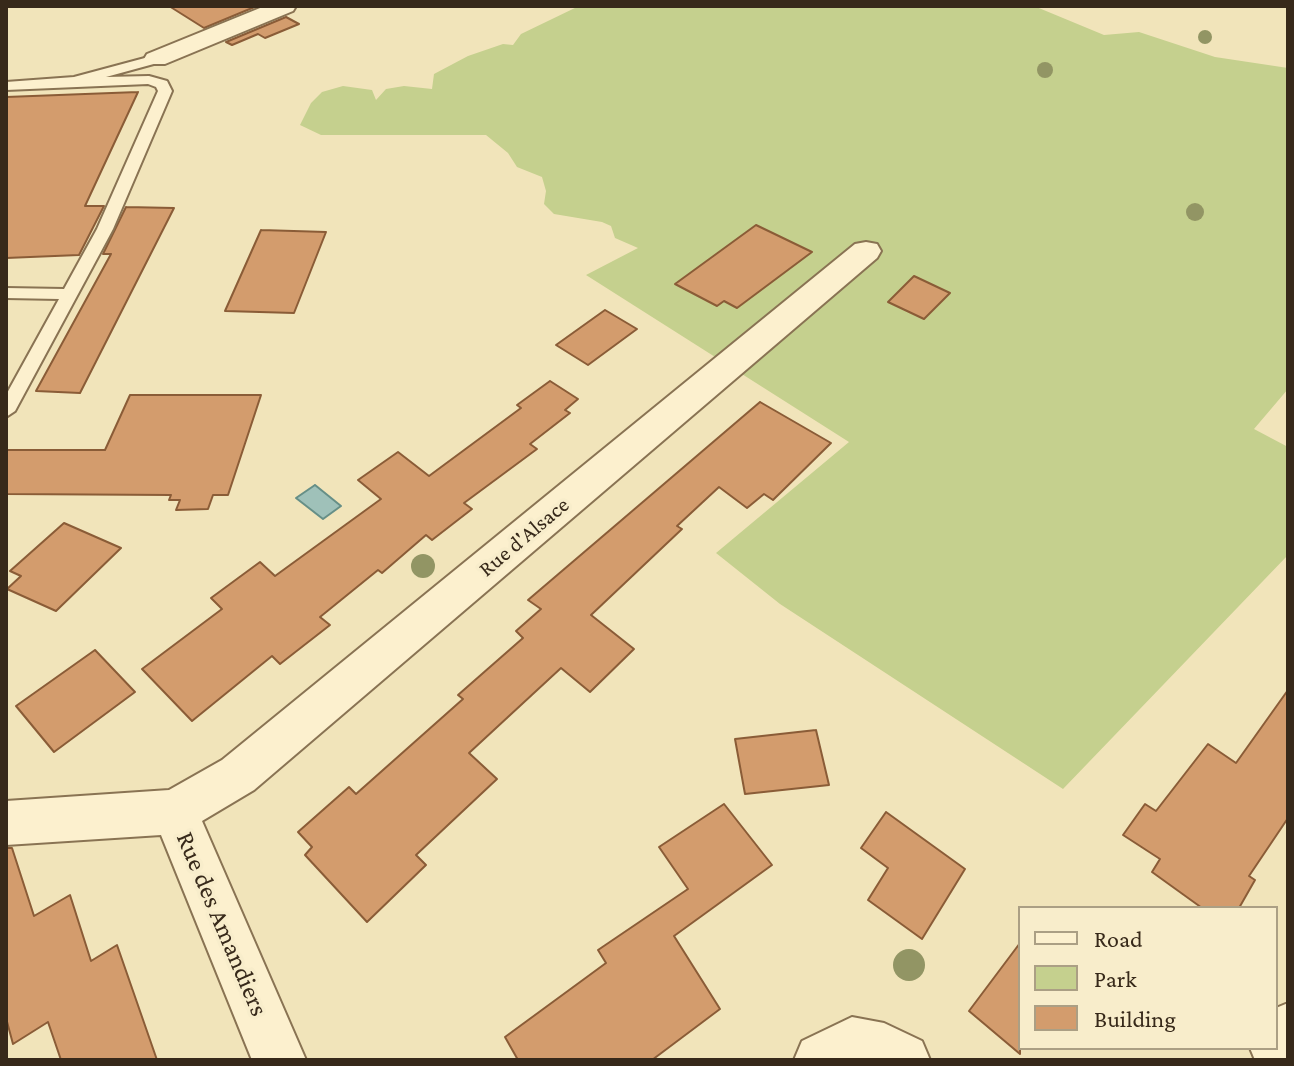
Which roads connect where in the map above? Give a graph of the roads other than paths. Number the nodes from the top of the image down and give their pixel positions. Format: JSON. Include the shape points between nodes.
{"nodes":[{"id":1,"x":285,"y":6,"type":"edge"},
{"id":2,"x":156,"y":59,"type":"joint"},
{"id":3,"x":75,"y":81,"type":"junction"},
{"id":4,"x":6,"y":86,"type":"edge"},
{"id":5,"x":866,"y":251,"type":"dead end"},
{"id":6,"x":6,"y":293,"type":"edge"},
{"id":7,"x":70,"y":294,"type":"junction"},
{"id":8,"x":6,"y":411,"type":"edge"},
{"id":9,"x":175,"y":812,"type":"junction"},
{"id":10,"x":6,"y":823,"type":"edge"},
{"id":11,"x":279,"y":1060,"type":"edge"},
{"id":12,"x":821,"y":1060,"type":"edge"},
{"id":13,"x":903,"y":1060,"type":"edge"}],
"edges":[{"from":1,"to":2,"type":"street"},
{"from":2,"to":3,"type":"lane"},
{"from":3,"to":4,"type":"lane"},
{"from":3,"to":7,"type":"lane","via":[[149,80],[162,84],[165,91],[105,229]]},
{"from":5,"to":9,"type":"street","name":"Rue d'Alsace","via":[[238,775]]},
{"from":6,"to":7,"type":"lane"},
{"from":7,"to":8,"type":"lane"},
{"from":9,"to":10,"type":"street","name":"Rue des Amandiers"},
{"from":9,"to":11,"type":"street","name":"Rue des Amandiers"},
{"from":12,"to":13,"type":"street","via":[[852,1043]]}]}
